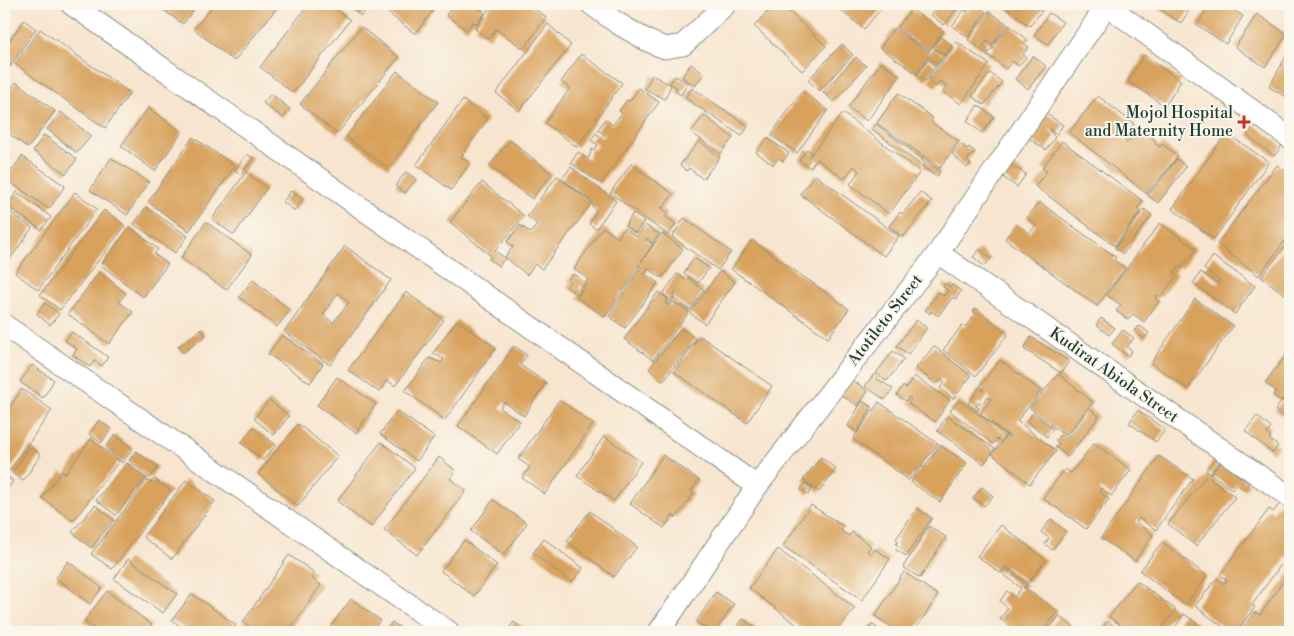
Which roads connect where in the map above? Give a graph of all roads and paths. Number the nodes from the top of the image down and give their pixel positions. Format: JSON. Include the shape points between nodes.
{"nodes":[{"id":1,"x":70,"y":4,"type":"edge"},
{"id":2,"x":591,"y":4,"type":"edge"},
{"id":3,"x":726,"y":4,"type":"edge"},
{"id":4,"x":1106,"y":4,"type":"edge"},
{"id":5,"x":1290,"y":138,"type":"edge"},
{"id":6,"x":938,"y":253,"type":"junction"},
{"id":7,"x":4,"y":325,"type":"edge"},
{"id":8,"x":757,"y":486,"type":"junction"},
{"id":9,"x":1290,"y":497,"type":"edge"},
{"id":10,"x":449,"y":632,"type":"edge"},
{"id":11,"x":659,"y":632,"type":"edge"}],
"edges":[{"from":1,"to":8,"type":"street"},
{"from":2,"to":3,"type":"street","via":[[648,41],[665,48],[683,45]]},
{"from":4,"to":5,"type":"street"},
{"from":4,"to":6,"type":"street","name":"Atotileto Street"},
{"from":6,"to":8,"type":"street","name":"Atotileto Street"},
{"from":6,"to":9,"type":"street","name":"Kudirat Abiola Street"},
{"from":7,"to":10,"type":"street"},
{"from":8,"to":11,"type":"street","name":"Atotileto Street"}]}
